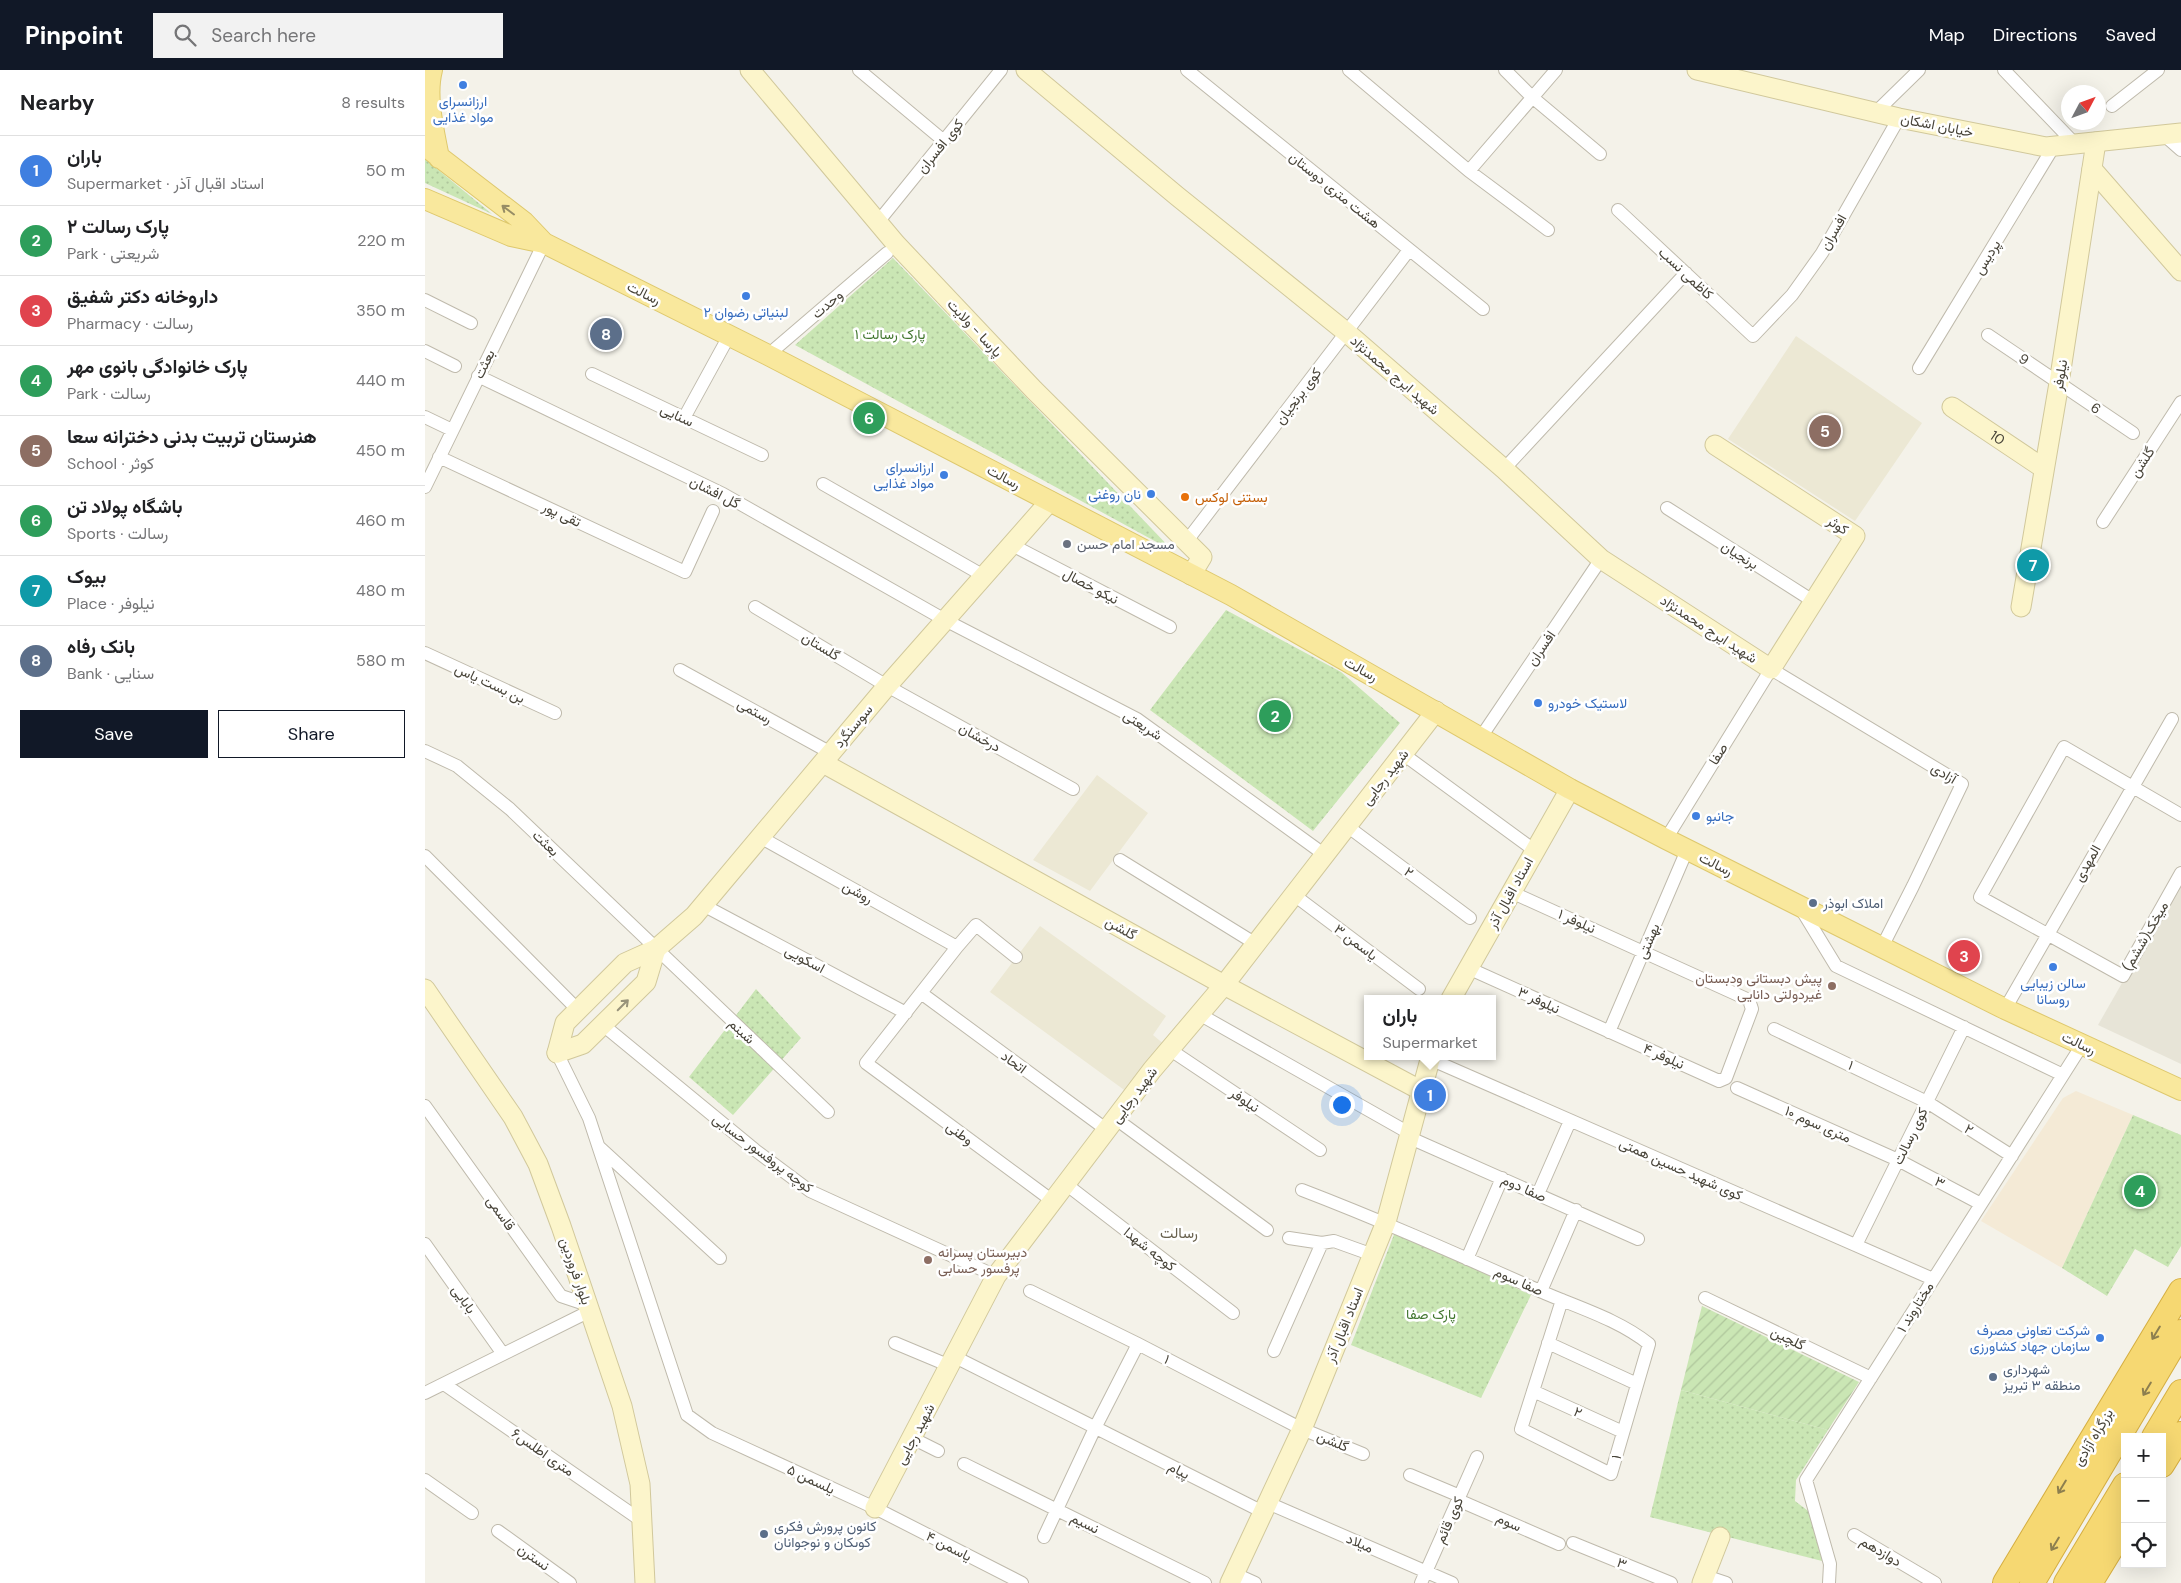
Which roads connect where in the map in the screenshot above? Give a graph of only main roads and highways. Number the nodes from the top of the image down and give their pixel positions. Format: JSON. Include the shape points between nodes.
{"nodes":[{"id":1,"x":432,"y":70,"type":"edge"},
{"id":2,"x":432,"y":152,"type":"edge"},
{"id":3,"x":425,"y":199,"type":"edge"},
{"id":4,"x":544,"y":243,"type":"junction"},
{"id":5,"x":2181,"y":1090,"type":"edge"},
{"id":6,"x":2181,"y":1291,"type":"edge"},
{"id":7,"x":2181,"y":1332,"type":"edge"},
{"id":8,"x":2181,"y":1392,"type":"edge"},
{"id":9,"x":2156,"y":1433,"type":"edge"},
{"id":10,"x":2181,"y":1434,"type":"edge"},
{"id":11,"x":2166,"y":1458,"type":"edge"},
{"id":12,"x":2121,"y":1492,"type":"edge"},
{"id":13,"x":2121,"y":1533,"type":"edge"},
{"id":14,"x":2005,"y":1583,"type":"edge"},
{"id":15,"x":2032,"y":1583,"type":"edge"},
{"id":16,"x":2065,"y":1583,"type":"edge"},
{"id":17,"x":2090,"y":1583,"type":"edge"}],
"edges":[{"from":1,"to":2,"type":"main road","via":[[429,104]]},
{"from":4,"to":2,"type":"main road","name":"رسالت","one_way":true,"via":[[524,222]]},
{"from":3,"to":4,"type":"main road","name":"رسالت","via":[[511,236]]},
{"from":4,"to":5,"type":"main road","name":"رسالت","via":[[768,355],[1191,575],[1570,789],[1687,850],[2005,1009]]},
{"from":6,"to":14,"type":"highway","name":"بزرگراه آزادی","one_way":true},
{"from":7,"to":15,"type":"highway","name":"بزرگراه آزادی","one_way":true},
{"from":8,"to":9,"type":"highway"},
{"from":10,"to":11,"type":"highway"},
{"from":12,"to":16,"type":"highway"},
{"from":13,"to":17,"type":"highway"}]}
